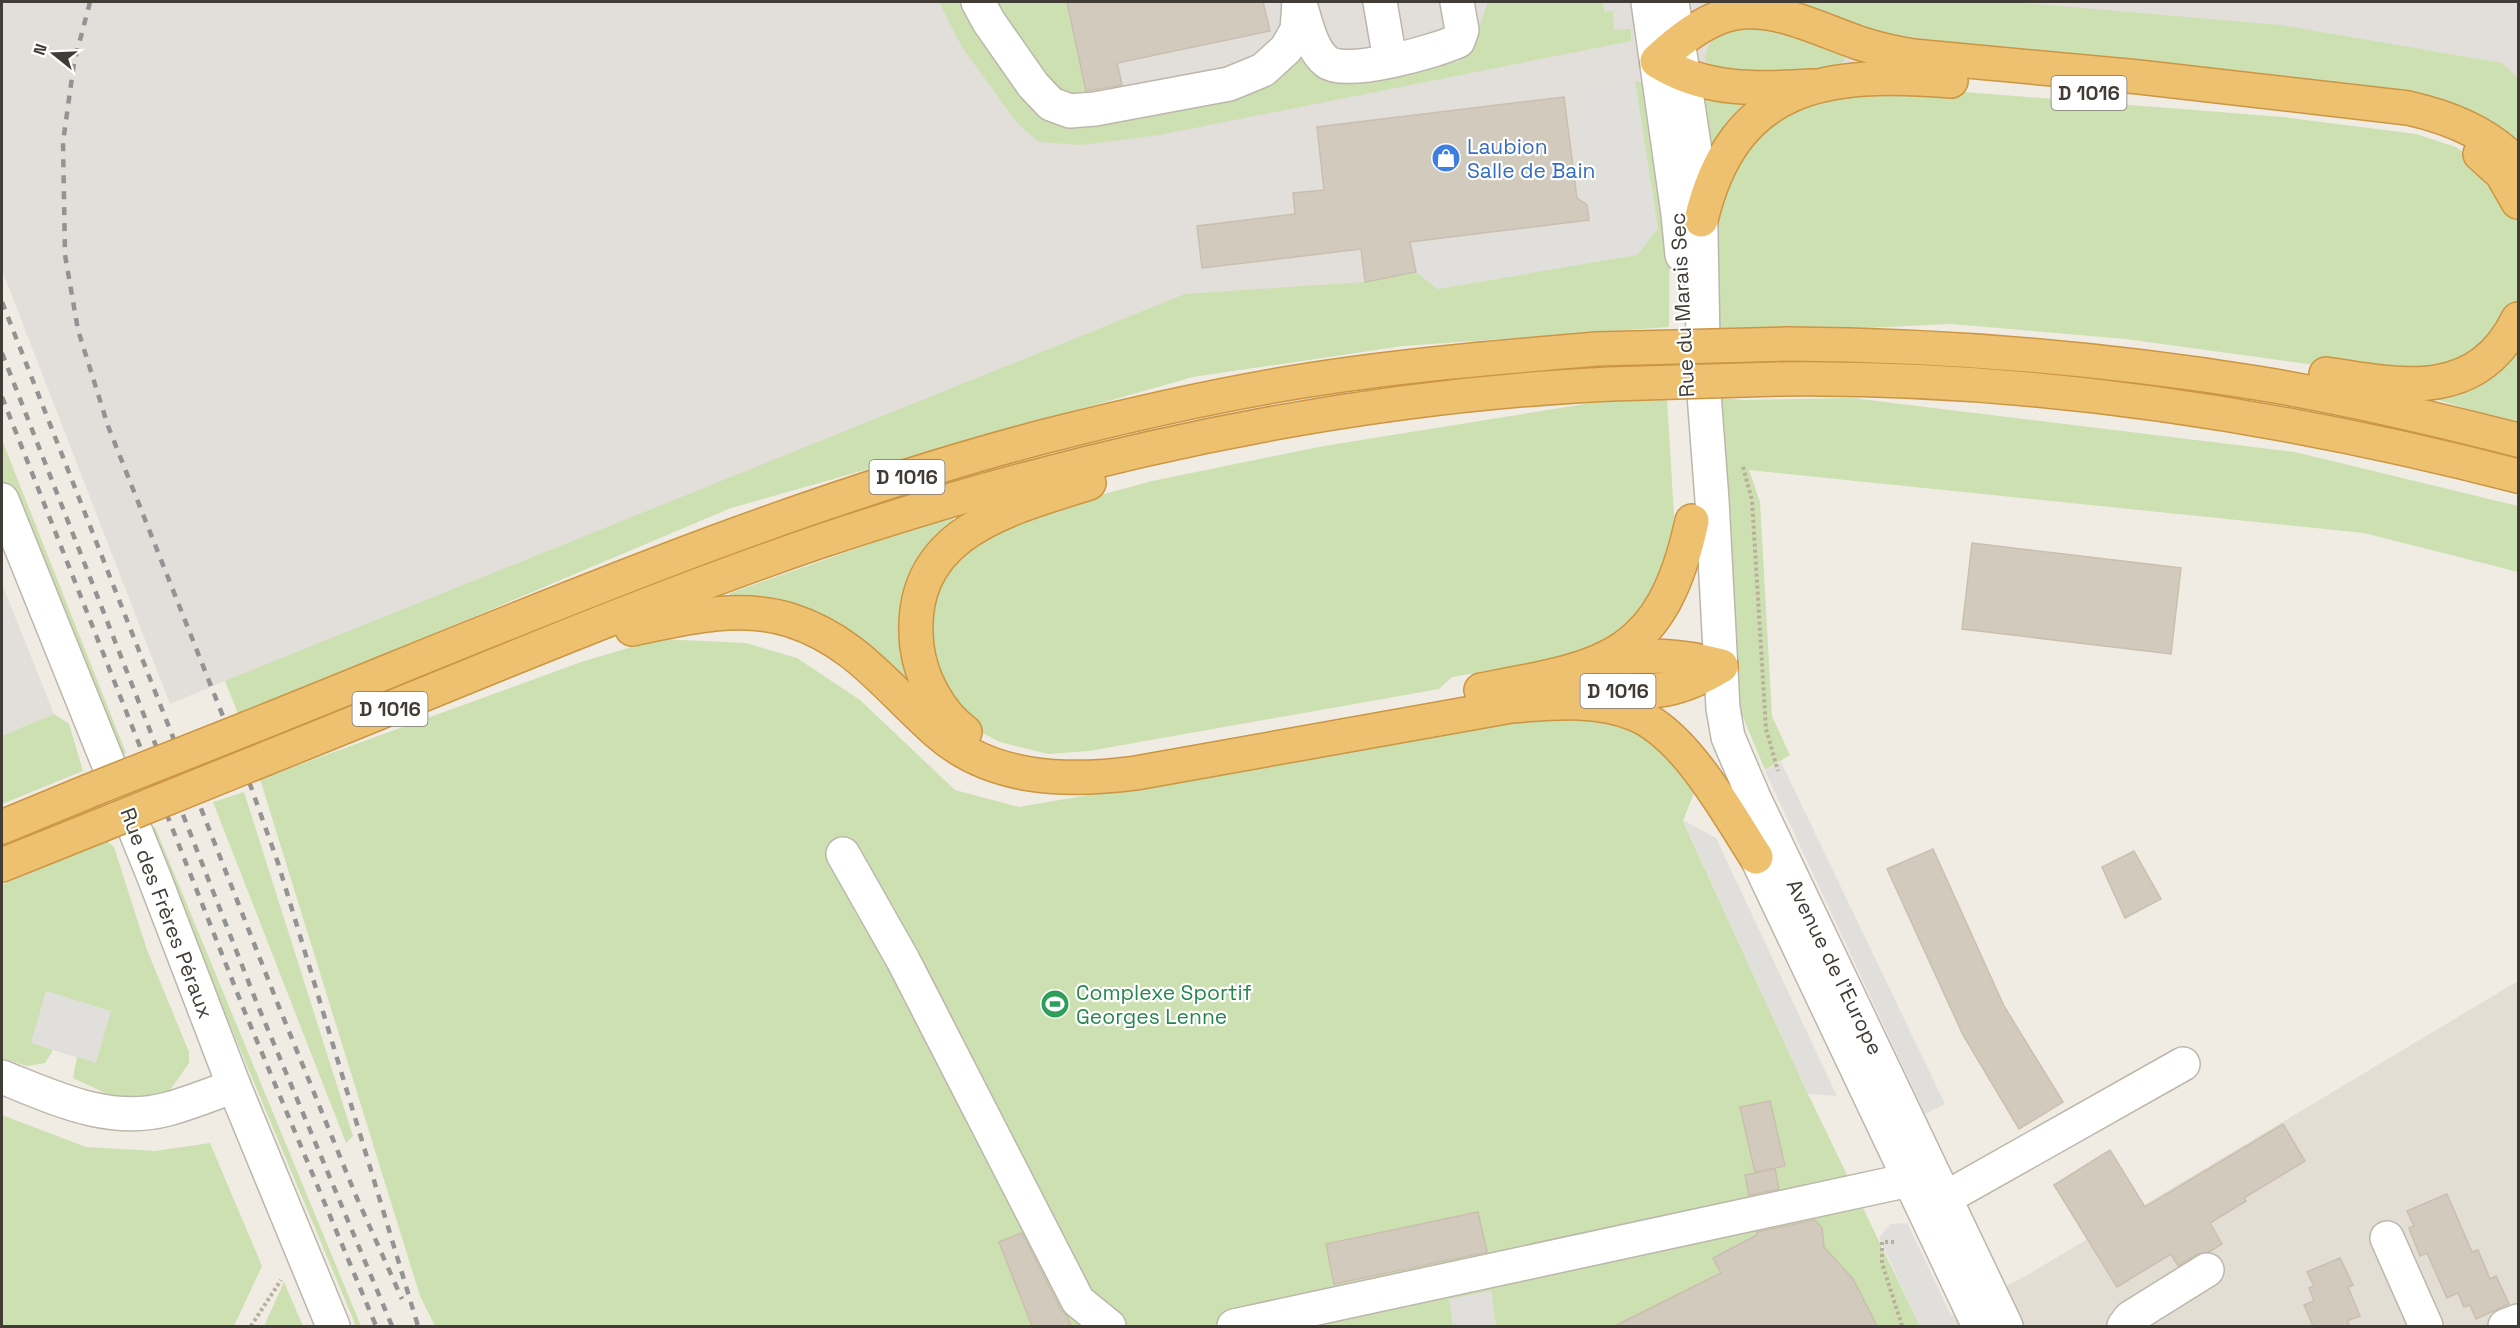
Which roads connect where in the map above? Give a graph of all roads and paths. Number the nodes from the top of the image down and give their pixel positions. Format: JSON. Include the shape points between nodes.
{"nodes":[{"id":1,"x":978,"y":2,"type":"edge"},
{"id":2,"x":1299,"y":2,"type":"edge"},
{"id":3,"x":1380,"y":2,"type":"edge"},
{"id":4,"x":1457,"y":2,"type":"edge"},
{"id":5,"x":1648,"y":2,"type":"edge"},
{"id":6,"x":1672,"y":2,"type":"edge"},
{"id":7,"x":1774,"y":2,"type":"edge"},
{"id":8,"x":1818,"y":27,"type":"junction"},
{"id":9,"x":1673,"y":59,"type":"junction"},
{"id":10,"x":1390,"y":60,"type":"junction"},
{"id":11,"x":1813,"y":86,"type":"junction"},
{"id":12,"x":2518,"y":166,"type":"edge"},
{"id":13,"x":2518,"y":202,"type":"edge"},
{"id":14,"x":1701,"y":220,"type":"junction"},
{"id":15,"x":2518,"y":319,"type":"edge"},
{"id":16,"x":2103,"y":362,"type":"junction"},
{"id":17,"x":1246,"y":428,"type":"junction"},
{"id":18,"x":2518,"y":440,"type":"edge"},
{"id":19,"x":2518,"y":476,"type":"edge"},
{"id":20,"x":2,"y":500,"type":"edge"},
{"id":21,"x":1692,"y":521,"type":"junction"},
{"id":22,"x":1706,"y":601,"type":"junction"},
{"id":23,"x":514,"y":659,"type":"junction"},
{"id":24,"x":1597,"y":664,"type":"junction"},
{"id":25,"x":1707,"y":668,"type":"junction"},
{"id":26,"x":1511,"y":706,"type":"junction"},
{"id":27,"x":2,"y":827,"type":"edge"},
{"id":28,"x":843,"y":854,"type":"dead end"},
{"id":29,"x":1756,"y":857,"type":"junction"},
{"id":30,"x":2,"y":865,"type":"edge"},
{"id":31,"x":2183,"y":1064,"type":"dead end"},
{"id":32,"x":2,"y":1077,"type":"edge"},
{"id":33,"x":234,"y":1086,"type":"junction"},
{"id":34,"x":1909,"y":1180,"type":"junction"},
{"id":35,"x":1935,"y":1204,"type":"junction"},
{"id":36,"x":2387,"y":1238,"type":"dead end"},
{"id":37,"x":1894,"y":1242,"type":"dead end"},
{"id":38,"x":301,"y":1249,"type":"junction"},
{"id":39,"x":2207,"y":1270,"type":"dead end"},
{"id":40,"x":2518,"y":1321,"type":"edge"},
{"id":41,"x":251,"y":1326,"type":"edge"},
{"id":42,"x":333,"y":1326,"type":"edge"},
{"id":43,"x":1109,"y":1326,"type":"edge"},
{"id":44,"x":1234,"y":1326,"type":"edge"},
{"id":45,"x":1902,"y":1326,"type":"edge"},
{"id":46,"x":1979,"y":1326,"type":"edge"},
{"id":47,"x":2006,"y":1326,"type":"edge"},
{"id":48,"x":2124,"y":1326,"type":"edge"},
{"id":49,"x":2426,"y":1326,"type":"edge"},
{"id":50,"x":2505,"y":1326,"type":"edge"}],
"edges":[{"from":1,"to":2,"type":"street","via":[[1033,85],[1051,104],[1070,111],[1229,84],[1263,70],[1286,49],[1297,30]]},
{"from":2,"to":10,"type":"street","via":[[1314,45],[1327,62],[1340,68]]},
{"from":3,"to":10,"type":"street"},
{"from":4,"to":10,"type":"street","via":[[1462,30],[1458,41],[1441,49]]},
{"from":5,"to":9,"type":"street","name":"Rue du Marais Sec"},
{"from":6,"to":9,"type":"street","name":"Rue du Marais Sec"},
{"from":7,"to":8,"type":"highway","number":"D 1016"},
{"from":8,"to":9,"type":"highway","number":"D 1016","via":[[1769,14],[1734,13],[1718,18]]},
{"from":8,"to":12,"type":"highway","number":"D 1016","via":[[1878,49],[1913,56],[2408,108],[2464,126],[2493,143]]},
{"from":9,"to":11,"type":"highway","number":"D 1016","via":[[1712,85]]},
{"from":9,"to":14,"type":"street","name":"Rue du Marais Sec","via":[[1698,168]]},
{"from":9,"to":21,"type":"street","name":"Rue du Marais Sec"},
{"from":11,"to":13,"type":"highway","number":"D 1016","via":[[1865,79],[1930,79],[2387,120],[2439,133],[2470,147],[2502,174]]},
{"from":11,"to":14,"type":"highway","number":"D 1016","via":[[1780,100],[1738,136],[1716,174]]},
{"from":14,"to":22,"type":"street","name":"Rue du Marais Sec"},
{"from":15,"to":16,"type":"highway","number":"D 1016","via":[[2498,350],[2478,367],[2454,379],[2430,384],[2400,385],[2257,366]]},
{"from":16,"to":18,"type":"highway","number":"D 1016","via":[[2298,390]]},
{"from":16,"to":27,"type":"highway","number":"D 1016","bridge":true,"via":[[1892,345],[1597,349],[1466,360],[1306,381],[1182,404],[1034,440],[741,531]]},
{"from":17,"to":19,"type":"highway","number":"D 1016","bridge":true,"via":[[1406,402],[1518,391],[1610,384],[1860,379],[1965,385],[2231,415],[2328,432]]},
{"from":17,"to":23,"type":"highway","number":"D 1016","via":[[1086,463],[911,512],[762,562]]},
{"from":17,"to":24,"type":"highway","number":"D 1016","via":[[998,514],[969,529],[947,547],[924,584],[917,611],[916,640],[927,681],[941,707],[961,729],[987,745],[1029,759],[1094,762],[1538,680]]},
{"from":20,"to":33,"type":"street","name":"Rue des Frères Péraux"},
{"from":21,"to":22,"type":"street","name":"Rue du Marais Sec"},
{"from":21,"to":24,"type":"highway","number":"D 1016","via":[[1676,581],[1662,607],[1636,638]]},
{"from":22,"to":25,"type":"street","name":"Avenue de l'Europe"},
{"from":23,"to":26,"type":"highway","number":"D 1016","via":[[701,615],[774,616],[804,625],[849,649],[960,749],[1004,768],[1053,778],[1136,774]]},
{"from":23,"to":30,"type":"highway","number":"D 1016","bridge":true},
{"from":24,"to":25,"type":"highway","number":"D 1016","via":[[1653,656]]},
{"from":25,"to":26,"type":"highway","number":"D 1016","via":[[1669,690],[1568,692]]},
{"from":25,"to":29,"type":"street","name":"Avenue de l'Europe","via":[[1704,713],[1718,765]]},
{"from":25,"to":35,"type":"street","name":"Avenue de l'Europe","via":[[1723,708],[1733,751]]},
{"from":26,"to":29,"type":"highway","number":"D 1016","via":[[1594,704],[1646,719],[1702,775]]},
{"from":28,"to":43,"type":"street","via":[[903,960],[1078,1301]]},
{"from":29,"to":34,"type":"street","name":"Avenue de l'Europe"},
{"from":31,"to":35,"type":"street"},
{"from":32,"to":33,"type":"street","via":[[77,1106],[119,1114],[167,1110]]},
{"from":33,"to":38,"type":"street","name":"Rue des Frères Péraux"},
{"from":34,"to":35,"type":"street","name":"Avenue de l'Europe"},
{"from":34,"to":44,"type":"street"},
{"from":35,"to":46,"type":"street","name":"Avenue de l'Europe"},
{"from":35,"to":47,"type":"street","name":"Avenue de l'Europe"},
{"from":36,"to":49,"type":"street"},
{"from":37,"to":45,"type":"path","via":[[1882,1242],[1882,1263]]},
{"from":38,"to":41,"type":"path"},
{"from":38,"to":42,"type":"street","name":"Rue des Frères Péraux"},
{"from":39,"to":48,"type":"street","via":[[2130,1318]]},
{"from":40,"to":50,"type":"street"}]}
